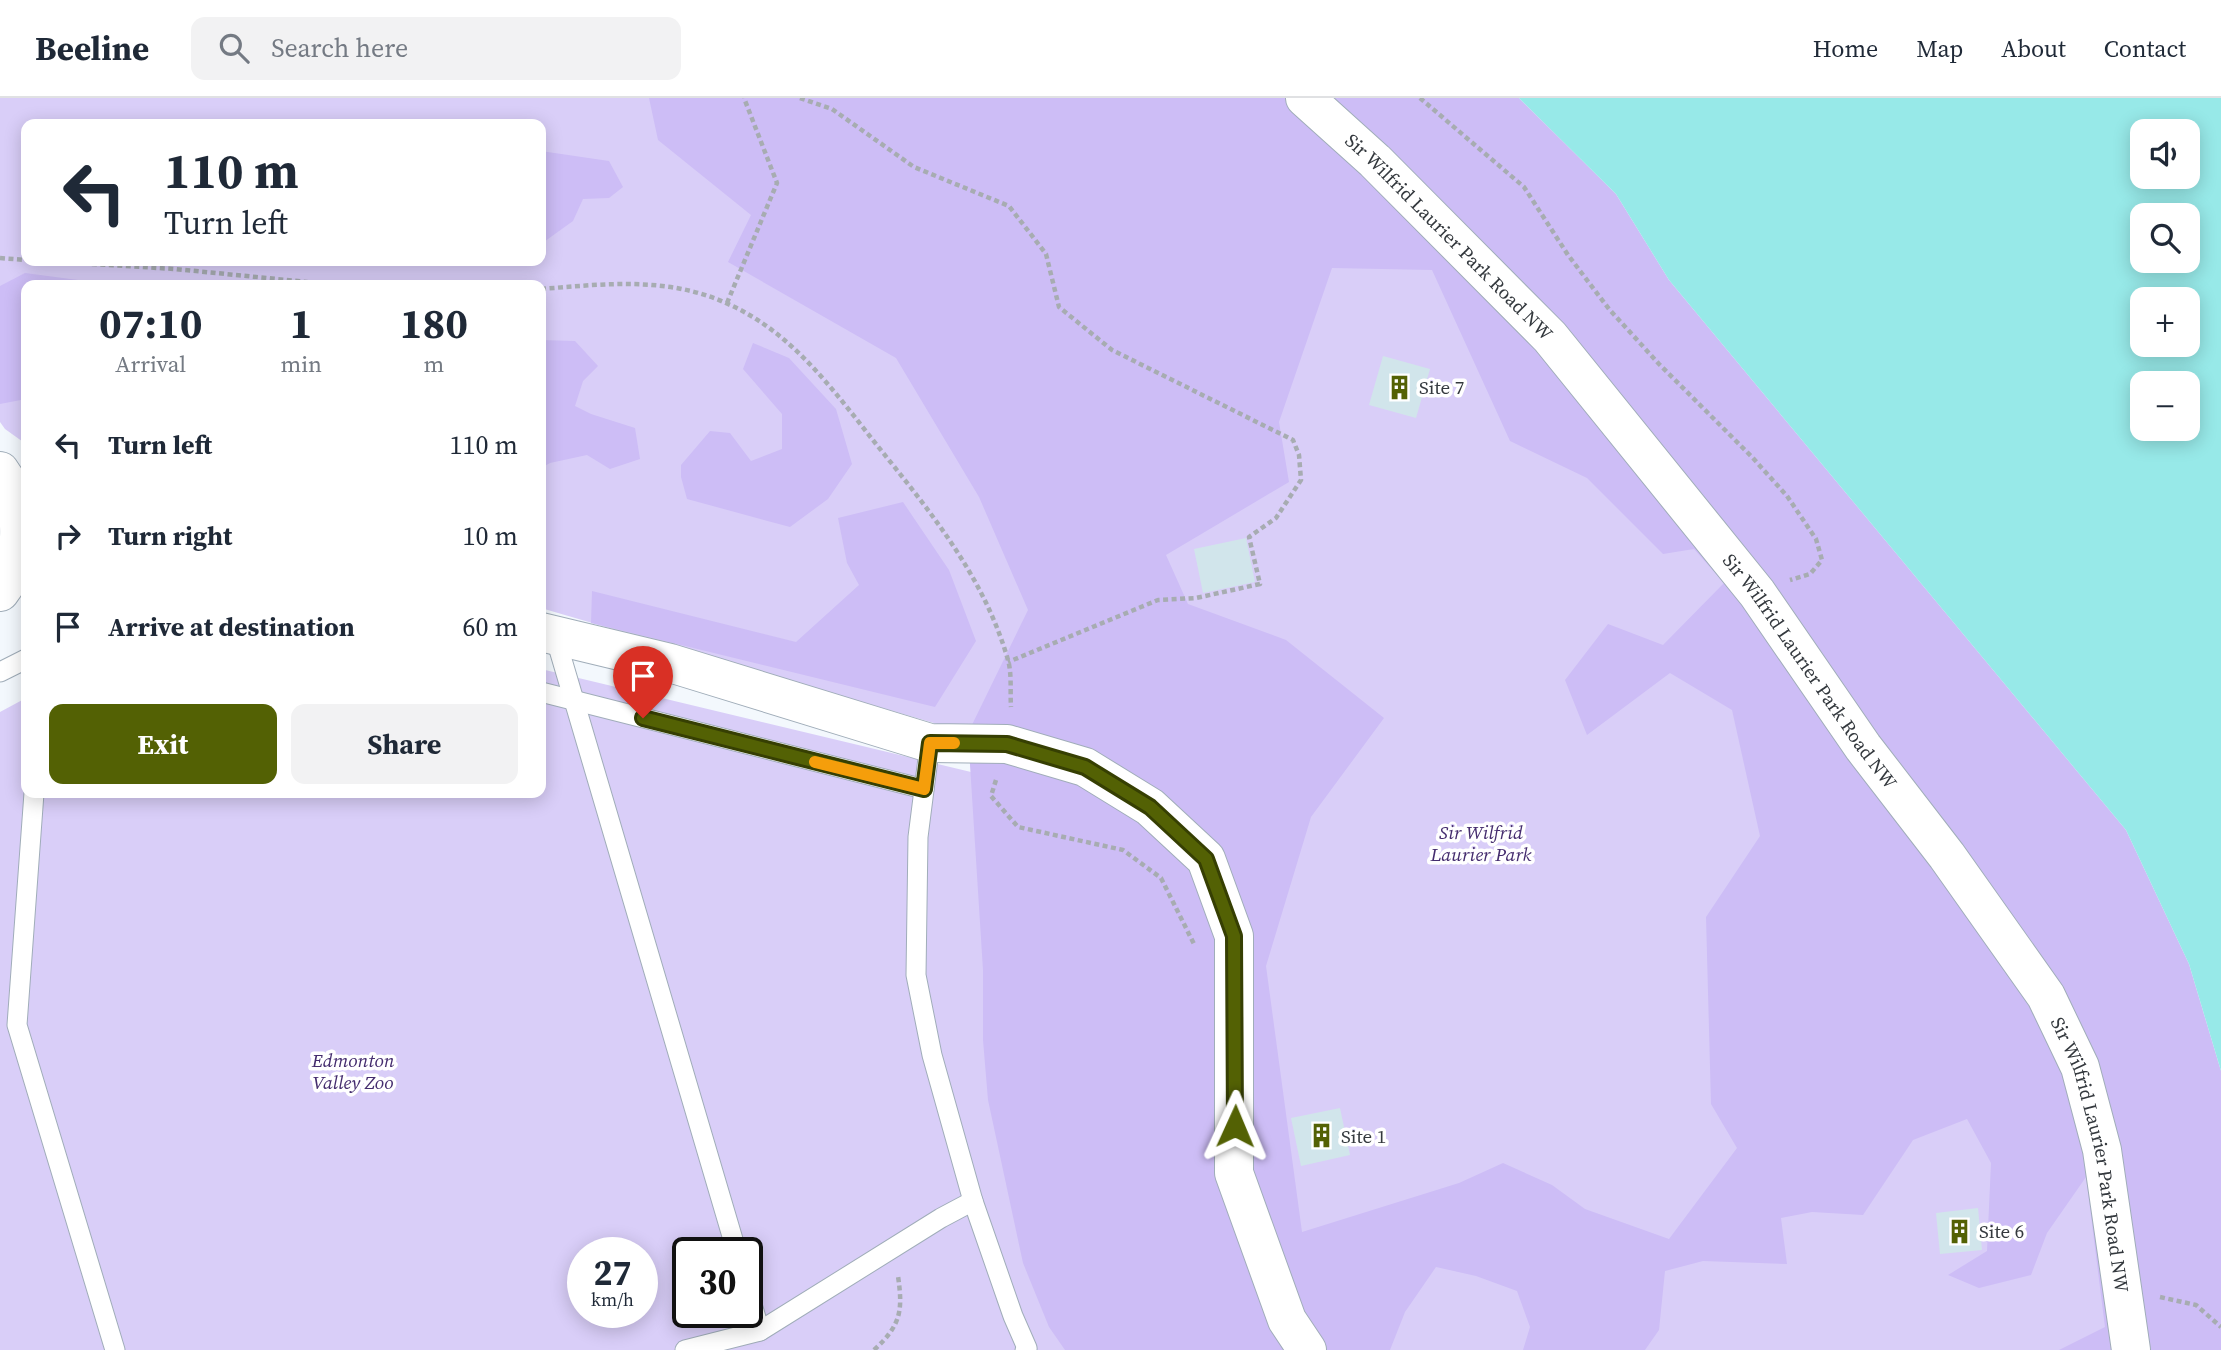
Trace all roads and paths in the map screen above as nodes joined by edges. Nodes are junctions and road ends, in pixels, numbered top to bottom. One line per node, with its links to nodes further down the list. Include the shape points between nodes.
1 (744, 98): 9 (path, via 778,183)
2 (800, 98): 14 (path, via 832,109 914,167 1009,206 1046,254 1059,307 1112,350 1293,440 1299,455 1301,480 1276,518 1249,537 1260,584 1196,598 1158,600)
3 (1305, 98): 35 (street, Sir Wilfrid Laurier Park Road NW, via 1375,161 1550,337 1757,593 1863,747 2046,996 2080,1067 2102,1150)
4 (0, 258): 5 (path)
5 (21, 260)
6 (125, 266): 7 (path)
7 (287, 280)
8 (546, 289): 9 (path, via 659,284)
9 (727, 303): 14 (path, via 760,320 816,369 938,521 972,573)
10 (11, 480): 11 (street, via 19,515)
11 (11, 584)
12 (548, 634): 17 (lane); 18 (street, via 670,663)
13 (21, 662): 15 (lane)
14 (1008, 662): 19 (path, via 1011,712)
15 (0, 672)
16 (546, 693): 17 (lane)
17 (574, 699): 20 (lane); 24 (lane)
18 (930, 743): 19 (street); 20 (lane)
19 (1007, 744): 22 (path, via 991,796 1018,827 1123,850 1161,878); 34 (street, via 1085,767 1150,807 1206,859 1234,936 1234,1173 1287,1320)
20 (924, 789): 23 (lane, via 918,837 916,975 932,1055)
21 (34, 798): 31 (lane, via 17,1025)
22 (1195, 947)
23 (973, 1201): 25 (lane); 30 (lane)
24 (732, 1237)
25 (894, 1248): 29 (lane); 33 (path, via 899,1319)
26 (2159, 1309): 27 (path, via 2157,1296 2196,1305)
27 (2221, 1327)
28 (759, 1328): 29 (lane)
29 (760, 1331): 32 (lane)
30 (1027, 1349)
31 (115, 1350)
32 (685, 1350)
33 (874, 1350)
34 (1307, 1350)
35 (2131, 1350)

